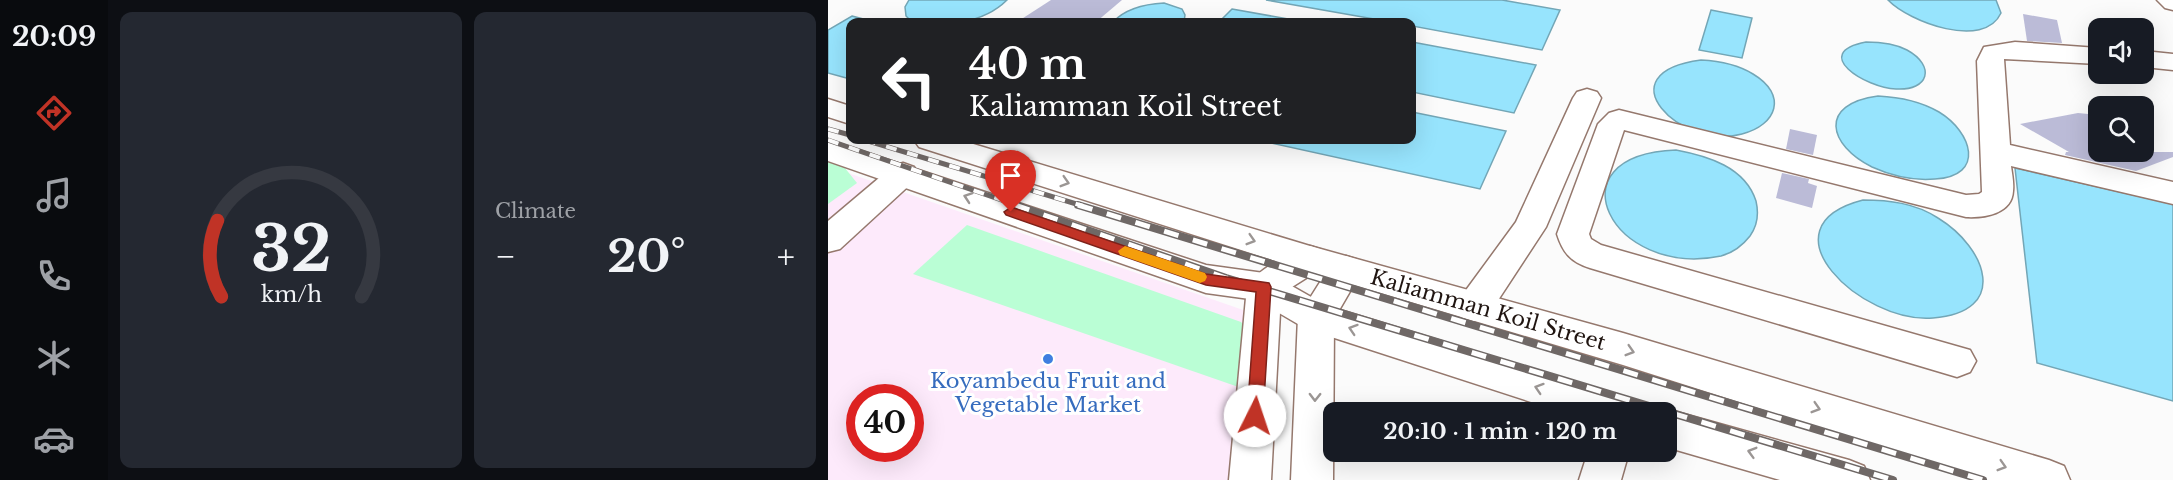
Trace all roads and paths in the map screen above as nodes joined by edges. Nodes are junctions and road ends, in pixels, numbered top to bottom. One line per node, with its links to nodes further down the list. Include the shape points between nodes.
1 (2169, 0): 2 (main road)
2 (2173, 3)
3 (2088, 55): 11 (main road, via 1993,52 1990,61)
4 (2154, 60): 5 (main road)
5 (2173, 62)
6 (1587, 98): 18 (main road, via 1530,227)
7 (828, 108): 8 (main road)
8 (846, 114)
9 (942, 144): 15 (main road, Kaliamman Koil Street, one-way to 15)
10 (828, 150): 12 (main road)
11 (1996, 152): 13 (main road); 20 (main road, via 1998,193 1994,201 1986,206 1966,206 1619,119 1612,124 1573,234 1577,246 1590,255)
12 (903, 174): 14 (main road); 17 (main road, one-way to 12, via 1206,279)
13 (2173, 193)
14 (828, 240)
15 (1310, 259): 16 (main road, Kaliamman Koil Street); 17 (main road)
16 (1346, 269): 18 (main road, Kaliamman Koil Street); 19 (main road)
17 (1264, 287): 19 (main road); 24 (main road)
18 (1474, 307): 28 (main road, Kaliamman Koil Street, one-way to 28)
19 (1316, 317): 21 (main road, one-way to 19); 25 (main road, one-way to 25)
20 (1958, 361)
21 (1584, 402)
22 (1677, 431): 27 (main road, one-way to 22)
23 (1606, 462): 26 (main road)
24 (1250, 480)
25 (1312, 480)
26 (1600, 480)
27 (1849, 480)
28 (2049, 480)

